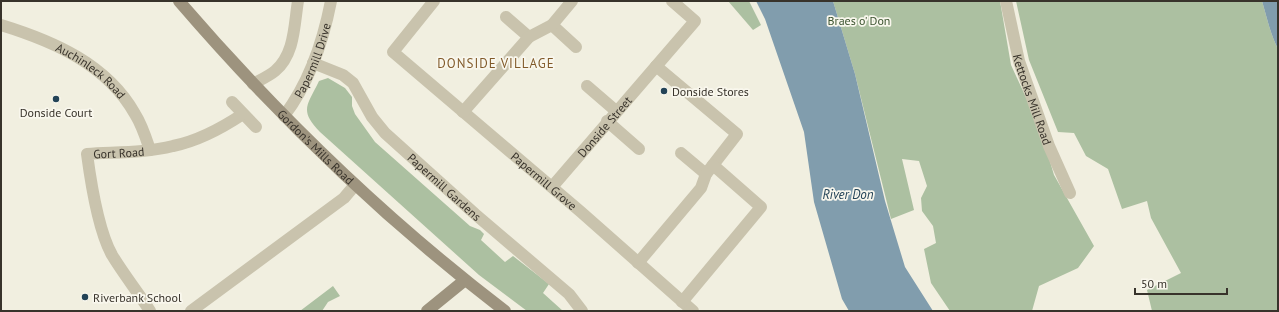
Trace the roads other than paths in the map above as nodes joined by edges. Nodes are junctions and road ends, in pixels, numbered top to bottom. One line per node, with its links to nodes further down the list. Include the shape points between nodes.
1 (179, 1): 15 (main road, Gordon's Mills Road)
2 (298, 1): 15 (street, via 290,52 274,72)
3 (331, 1): 13 (street, Papermill Drive)
4 (434, 1): 19 (street, Papermill Grove, via 393,52)
5 (572, 1): 10 (street)
6 (672, 1): 14 (street, Donside Street, via 695,21)
7 (1006, 1): 30 (street, Kettocks Mill Road, via 1018,61 1049,146)
8 (506, 17): 11 (street)
9 (1, 25): 25 (street, Auchinleck Road, via 52,43 75,55 101,74 135,113)
10 (552, 25): 11 (street); 12 (street)
11 (529, 37): 19 (street)
12 (576, 47)
13 (313, 63): 21 (street, Papermill Drive, via 301,90); 38 (street, Papermill Gardens, via 343,75 353,83 372,117 385,133 477,217 569,294)
14 (656, 66): 18 (street, Donside Street); 27 (street, via 737,134)
15 (253, 84): 21 (main road, Gordon's Mills Road)
16 (587, 86): 18 (street)
17 (232, 102): 20 (street)
18 (616, 111): 22 (street, Donside Street)
19 (463, 112): 29 (street, Papermill Grove)
20 (243, 114): 23 (street); 25 (street, Gort Road, via 222,127 187,142)
21 (284, 116): 28 (main road, Gordon's Mills Road)
22 (607, 122): 24 (street); 29 (street, Donside Street)
23 (256, 127)
24 (639, 149)
25 (150, 150): 34 (street, Gort Road, via 87,154 94,197 107,243)
26 (681, 153): 27 (street)
27 (709, 169): 31 (street, via 702,188); 33 (street, via 761,207)
28 (355, 185): 32 (main road, Gordon's Mills Road); 35 (street, via 344,198)
29 (552, 187): 31 (street, Papermill Grove)
30 (1070, 193)
31 (638, 263): 33 (street, Papermill Grove)
32 (465, 280): 36 (main road); 37 (main road, Gordon's Mills Road)
33 (682, 302): 39 (street, Papermill Grove)
34 (150, 311)
35 (191, 311)
36 (427, 311)
37 (505, 311)
38 (582, 311)
39 (693, 311)

